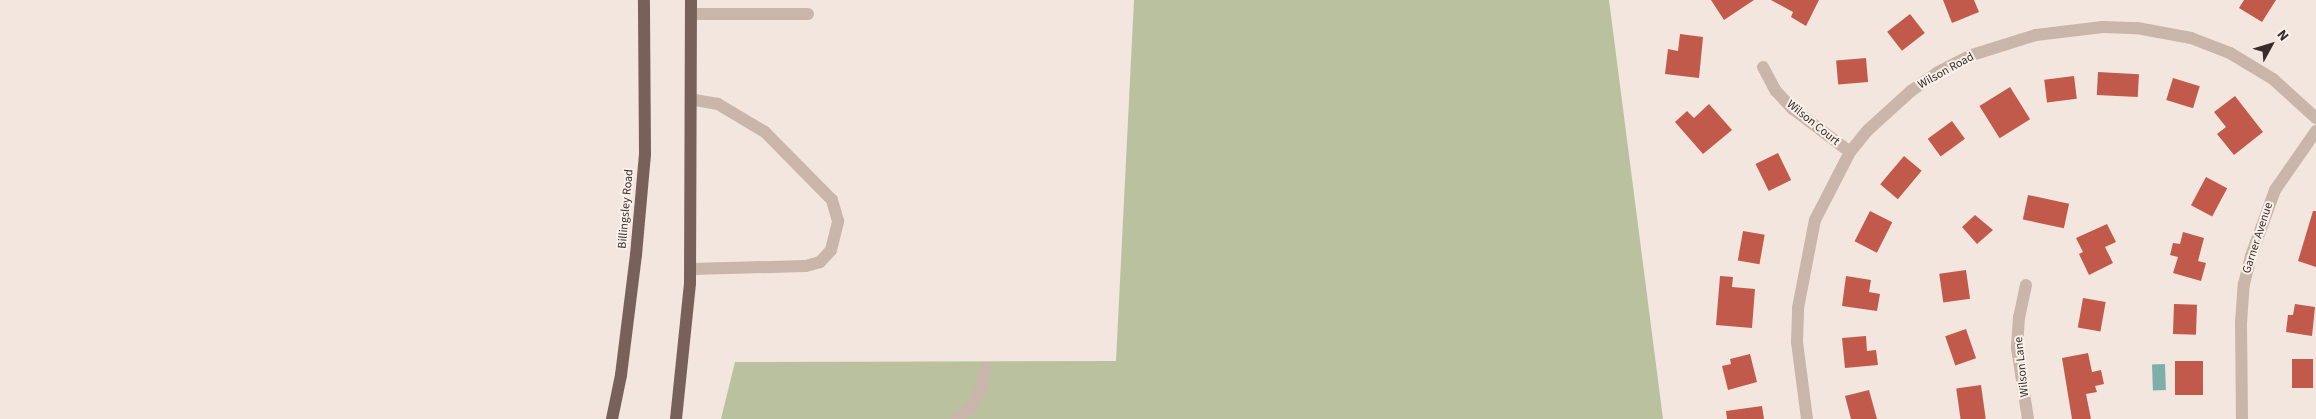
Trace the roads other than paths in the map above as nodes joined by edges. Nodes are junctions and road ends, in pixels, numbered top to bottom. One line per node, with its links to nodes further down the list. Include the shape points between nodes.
1 (644, 0): 13 (main road, Billingsley Road, via 645,154 635,265)
2 (691, 0): 3 (main road)
3 (691, 14): 4 (street); 6 (main road)
4 (808, 14)
5 (1763, 67): 9 (street, Wilson Court, via 1776,91 1793,109)
6 (691, 99): 10 (main road); 10 (street, via 718,104 765,132 832,200 838,221 831,250 820,262 806,266)
7 (2316, 118): 9 (street, Wilson Road, via 2273,79 2230,53 2163,31 2103,27 2036,35 1972,55 1911,91 1881,117)
8 (2316, 131): 18 (street, Garner Avenue, via 2275,190 2251,256 2244,284 2241,323)
9 (1850, 152): 16 (street, Wilson Road, via 1815,220 1802,281 1797,342)
10 (691, 269): 14 (main road)
11 (2026, 285): 17 (street, Wilson Lane, via 2019,316 2017,348)
12 (985, 369): 15 (street, via 980,391 971,406)
13 (612, 419)
14 (676, 419)
15 (957, 419)
16 (1807, 419)
17 (2028, 419)
18 (2242, 419)

